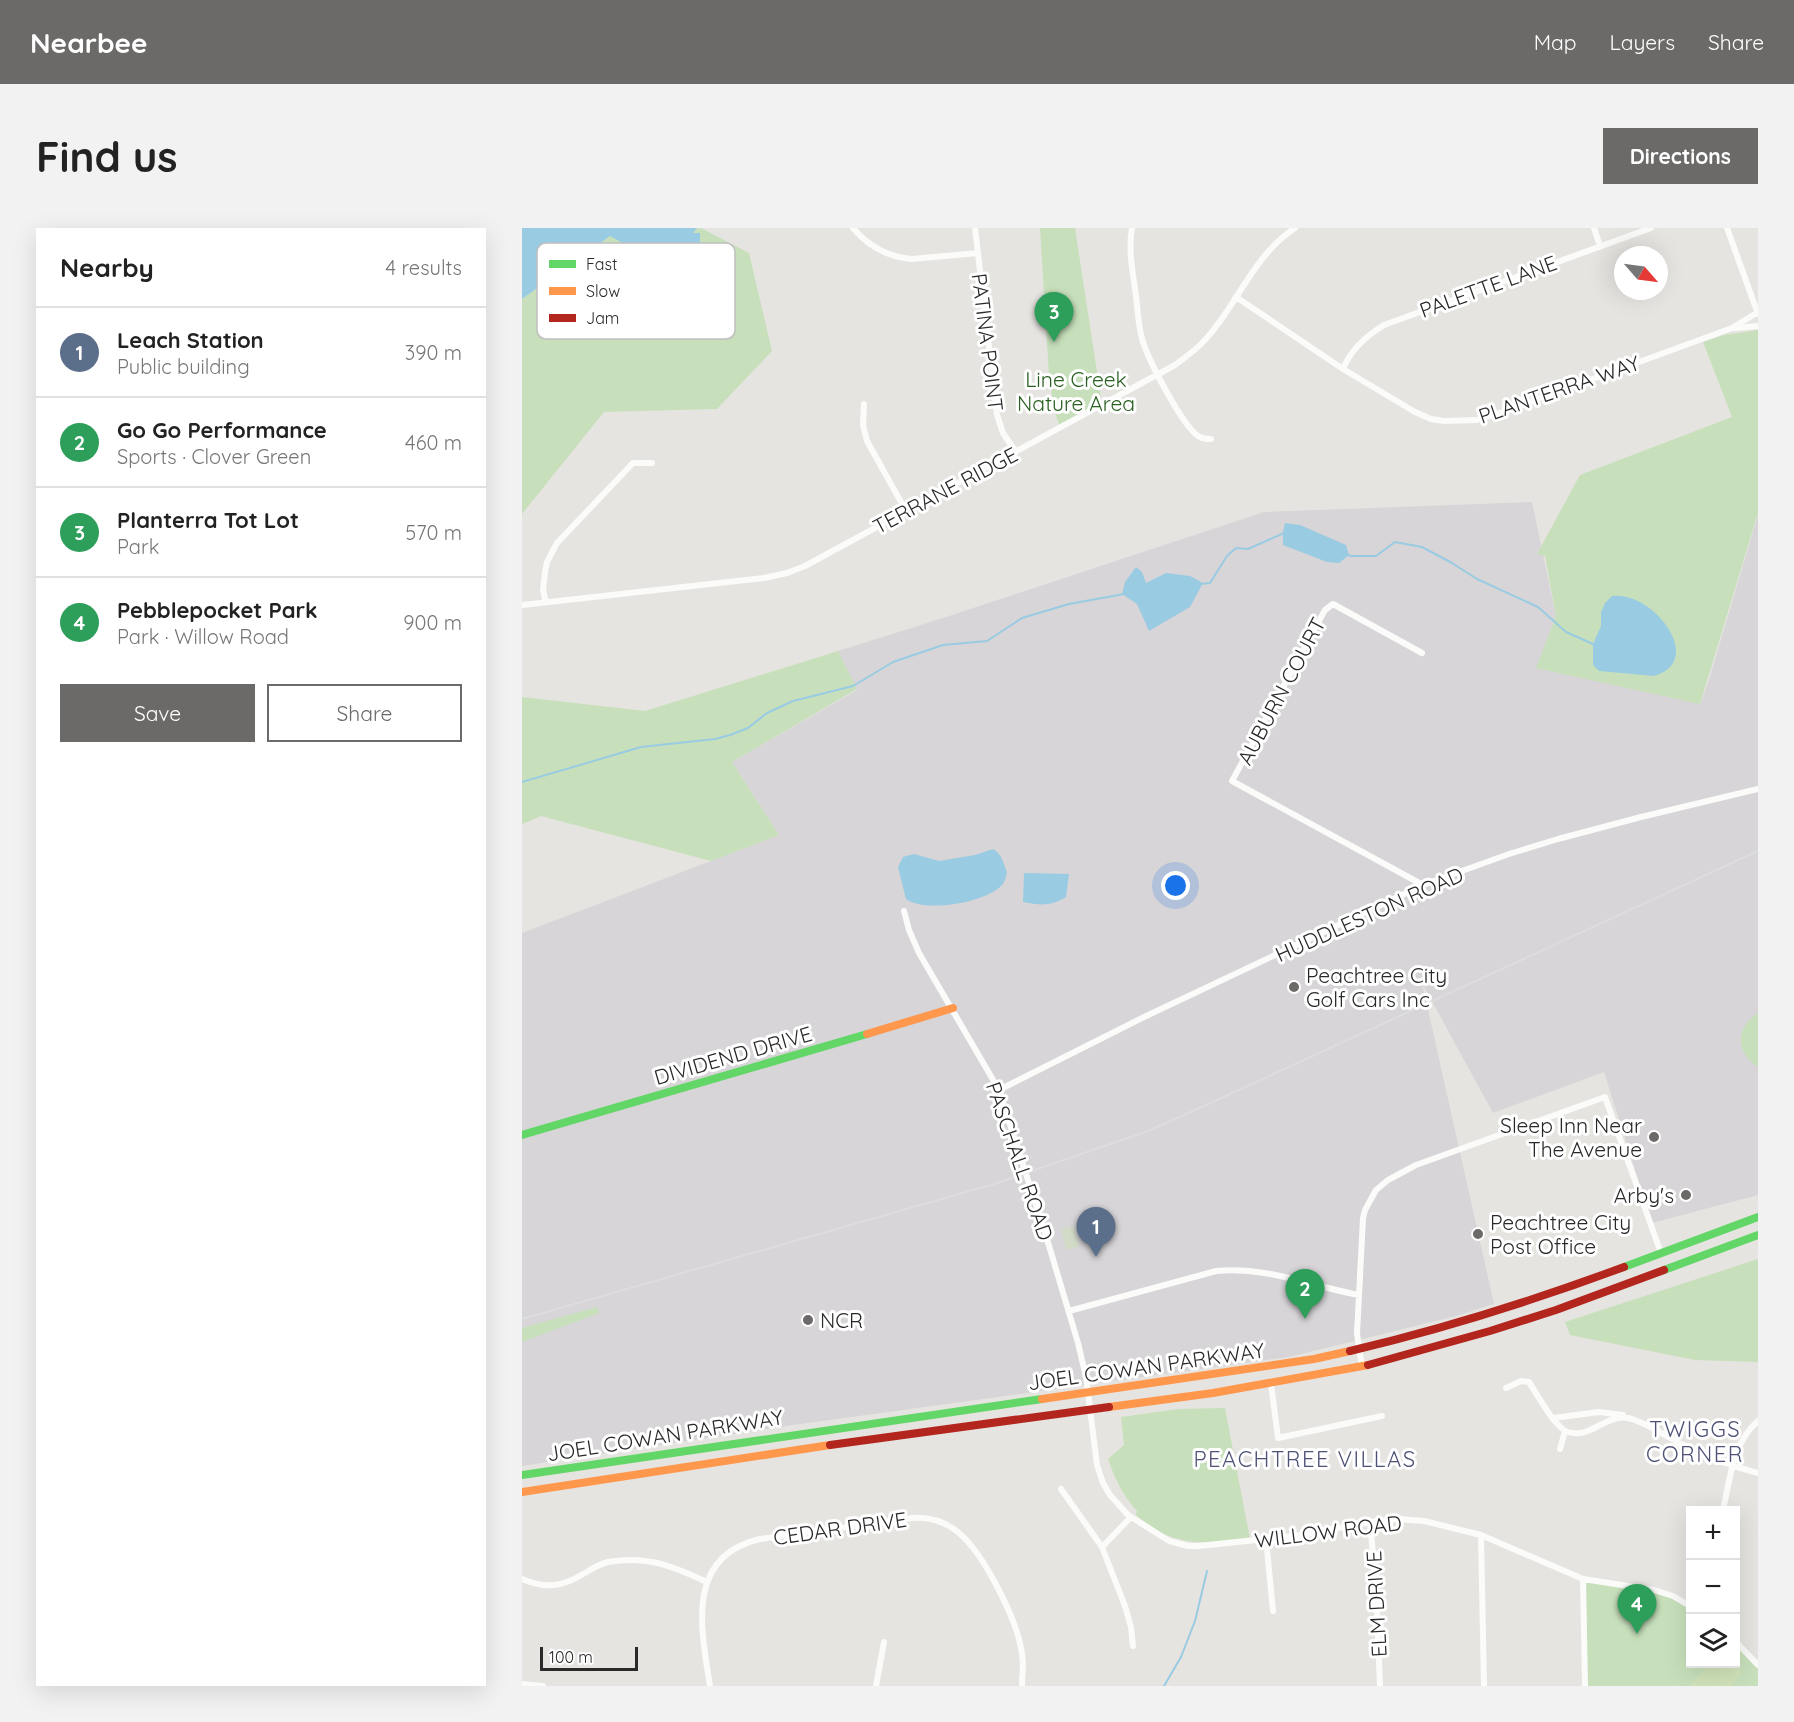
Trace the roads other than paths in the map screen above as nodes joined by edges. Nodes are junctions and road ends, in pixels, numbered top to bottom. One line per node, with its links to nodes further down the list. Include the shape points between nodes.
1 (854, 228): 9 (street, via 880,251 903,258)
2 (975, 228): 9 (street, PATINA POINT)
3 (1132, 228): 15 (street, via 1139,328)
4 (1296, 228): 10 (street, TERRANE RIDGE, via 1274,246)
5 (1594, 228): 8 (street)
6 (1651, 228): 8 (street, PALETTE LANE)
7 (1727, 228): 11 (street)
8 (1600, 246): 14 (street, PALETTE LANE, via 1384,325 1364,338)
9 (978, 253): 18 (street, PATINA POINT, via 997,415)
10 (1236, 297): 14 (street, PLANTERRA WAY); 15 (street, TERRANE RIDGE, via 1200,345)
11 (1758, 313): 13 (street, PLANTERRA WAY)
12 (1758, 326): 13 (street, PLANTERRA WAY)
13 (1732, 328): 14 (street, PLANTERRA WAY, via 1477,420 1444,421 1415,412)
14 (1343, 369)
15 (1158, 375): 17 (street, via 1187,424 1200,438); 18 (street, TERRANE RIDGE)
16 (864, 404): 20 (street, via 867,441)
17 (1211, 439)
18 (1016, 452): 20 (street, TERRANE RIDGE)
19 (652, 463): 21 (street, via 633,463 557,543 544,572)
20 (906, 511): 21 (street, TERRANE RIDGE, via 787,573)
21 (546, 602): 22 (street, TERRANE RIDGE)
22 (522, 605)
23 (1422, 653): 25 (street, AUBURN COURT, via 1333,604 1313,631 1232,781)
24 (1758, 789): 25 (street, HUDDLESTON ROAD, via 1567,837)
25 (1423, 885): 28 (street, HUDDLESTON ROAD)
26 (904, 911): 27 (street, PASCHALL ROAD, via 919,953)
27 (952, 1008): 28 (street, PASCHALL ROAD); 29 (main road, DIVIDEND DRIVE)
28 (999, 1090): 34 (street, PASCHALL ROAD)
29 (522, 1135)
30 (1758, 1217): 32 (main road, JOEL COWAN PARKWAY)
31 (1758, 1235): 36 (main road, JOEL COWAN PARKWAY, via 1556,1310)
32 (1661, 1253): 33 (street, via 1605,1097 1447,1153 1388,1180 1370,1199 1363,1218); 35 (main road, JOEL COWAN PARKWAY, via 1550,1293)
33 (1359, 1295): 34 (street, via 1259,1271 1232,1270); 35 (street)
34 (1069, 1311): 39 (street, PASCHALL ROAD)
35 (1358, 1350): 36 (street); 39 (main road, JOEL COWAN PARKWAY)
36 (1362, 1367): 37 (main road, JOEL COWAN PARKWAY)
37 (1271, 1383): 40 (main road, JOEL COWAN PARKWAY); 41 (street, via 1278,1438)
38 (1506, 1388): 42 (street, via 1528,1382)
39 (1088, 1393): 40 (street, WILLOW ROAD); 49 (main road, JOEL COWAN PARKWAY)
40 (1089, 1409): 51 (main road, JOEL COWAN PARKWAY); 53 (street, WILLOW ROAD, via 1103,1483)
41 (1382, 1416)
42 (1553, 1418): 43 (street, via 1599,1412); 45 (street)
43 (1629, 1418): 45 (street, via 1611,1419 1580,1434); 47 (street)
44 (1758, 1421): 47 (street, via 1741,1441)
45 (1565, 1431): 46 (street)
46 (1560, 1449)
47 (1733, 1467): 48 (street); 52 (street)
48 (1758, 1473)
49 (522, 1475)
50 (1061, 1489): 57 (street)
51 (522, 1492)
52 (1724, 1506)
53 (1131, 1517): 56 (street, WILLOW ROAD, via 1169,1541 1188,1546); 57 (street)
54 (1370, 1522): 55 (street, WILLOW ROAD, via 1424,1521); 56 (street, WILLOW ROAD); 72 (street, ELM DRIVE)
55 (1481, 1535): 59 (street, WILLOW ROAD); 73 (street)
56 (1266, 1539): 62 (street)
57 (1102, 1547): 64 (street, via 1125,1606)
58 (522, 1579): 60 (street, via 538,1586 562,1585 600,1564 640,1560 662,1563)
59 (1583, 1579): 61 (street, WILLOW ROAD, via 1654,1590); 74 (street)
60 (707, 1582): 69 (street, CEDAR DRIVE, via 701,1617); 71 (street, CEDAR DRIVE, via 722,1557 749,1541 912,1518 935,1520 967,1541 1006,1604 1023,1656)
61 (1686, 1604)
62 (1273, 1611)
63 (884, 1642): 70 (street)
64 (1133, 1646)
65 (1740, 1646): 66 (street)
66 (1758, 1665)
67 (522, 1684): 68 (street)
68 (543, 1686)
69 (710, 1686)
70 (876, 1686)
71 (1022, 1686)
72 (1380, 1686)
73 (1484, 1686)
74 (1585, 1686)

